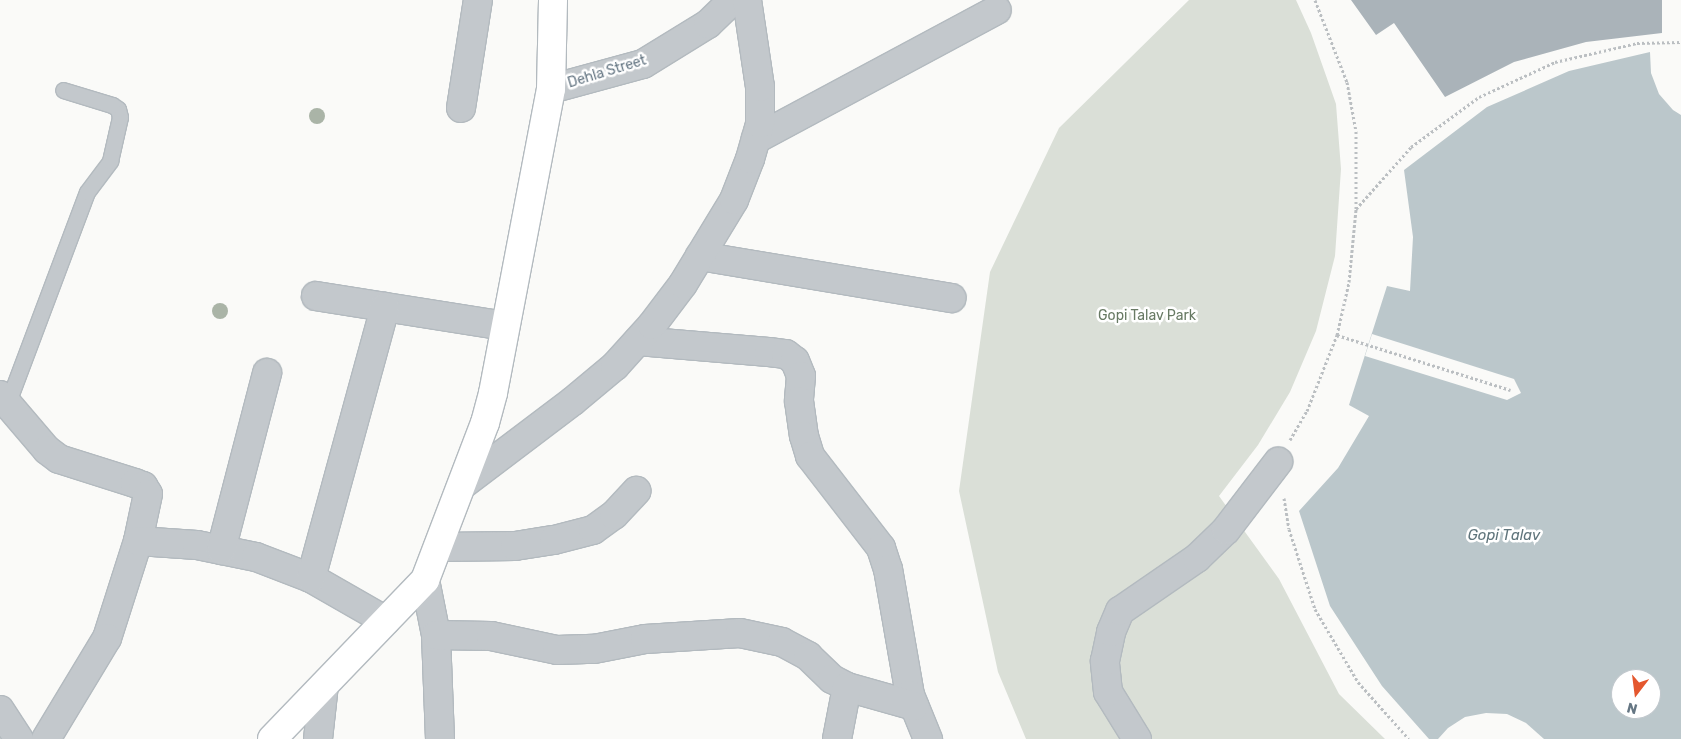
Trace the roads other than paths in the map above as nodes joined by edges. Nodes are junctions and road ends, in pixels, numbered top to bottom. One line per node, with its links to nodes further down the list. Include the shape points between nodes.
1 (478, 0): 9 (street)
2 (553, 0): 7 (street)
3 (733, 0): 6 (street, Dehla Street)
4 (746, 0): 10 (street, via 760,87 760,122)
5 (997, 10): 10 (street)
6 (708, 12): 7 (street, Dehla Street, via 643,64)
7 (551, 89): 15 (street)
8 (63, 90): 18 (lane, via 112,105 118,108 120,117 110,161 87,192)
9 (461, 108)
10 (756, 139): 11 (street, via 734,200)
11 (700, 256): 13 (street); 16 (street, via 684,284)
12 (316, 296): 14 (street)
13 (952, 298)
14 (385, 307): 15 (street); 25 (street)
15 (505, 326): 20 (street, via 485,423)
16 (638, 341): 20 (street, via 615,366 573,401); 31 (street, via 786,354 795,361 800,376 799,401 804,436 810,456 881,548 888,569)
17 (267, 374): 24 (street)
18 (4, 399): 22 (street, via 59,460 143,486 148,494)
19 (1278, 462): 40 (street, via 1226,530 1202,552 1120,611 1111,632 1105,661 1108,692)
20 (462, 485): 23 (street)
21 (636, 491): 23 (street, via 593,530 515,546)
22 (138, 541): 24 (street); 34 (street, via 107,638)
23 (438, 547): 26 (street)
24 (221, 550): 25 (street, via 256,557)
25 (311, 578): 27 (street)
26 (425, 580): 27 (street); 28 (street)
27 (386, 621): 29 (street)
28 (436, 635): 30 (street, via 491,636 557,650 740,634 782,642 808,656 832,680); 37 (street)
29 (324, 685): 35 (street); 36 (street)
30 (847, 687): 31 (street); 38 (street)
31 (914, 706): 39 (street)
32 (0, 710): 33 (street)
33 (19, 739)
34 (46, 739)
35 (272, 739)
36 (318, 739)
37 (440, 739)
38 (838, 739)
39 (928, 739)
40 (1137, 739)

